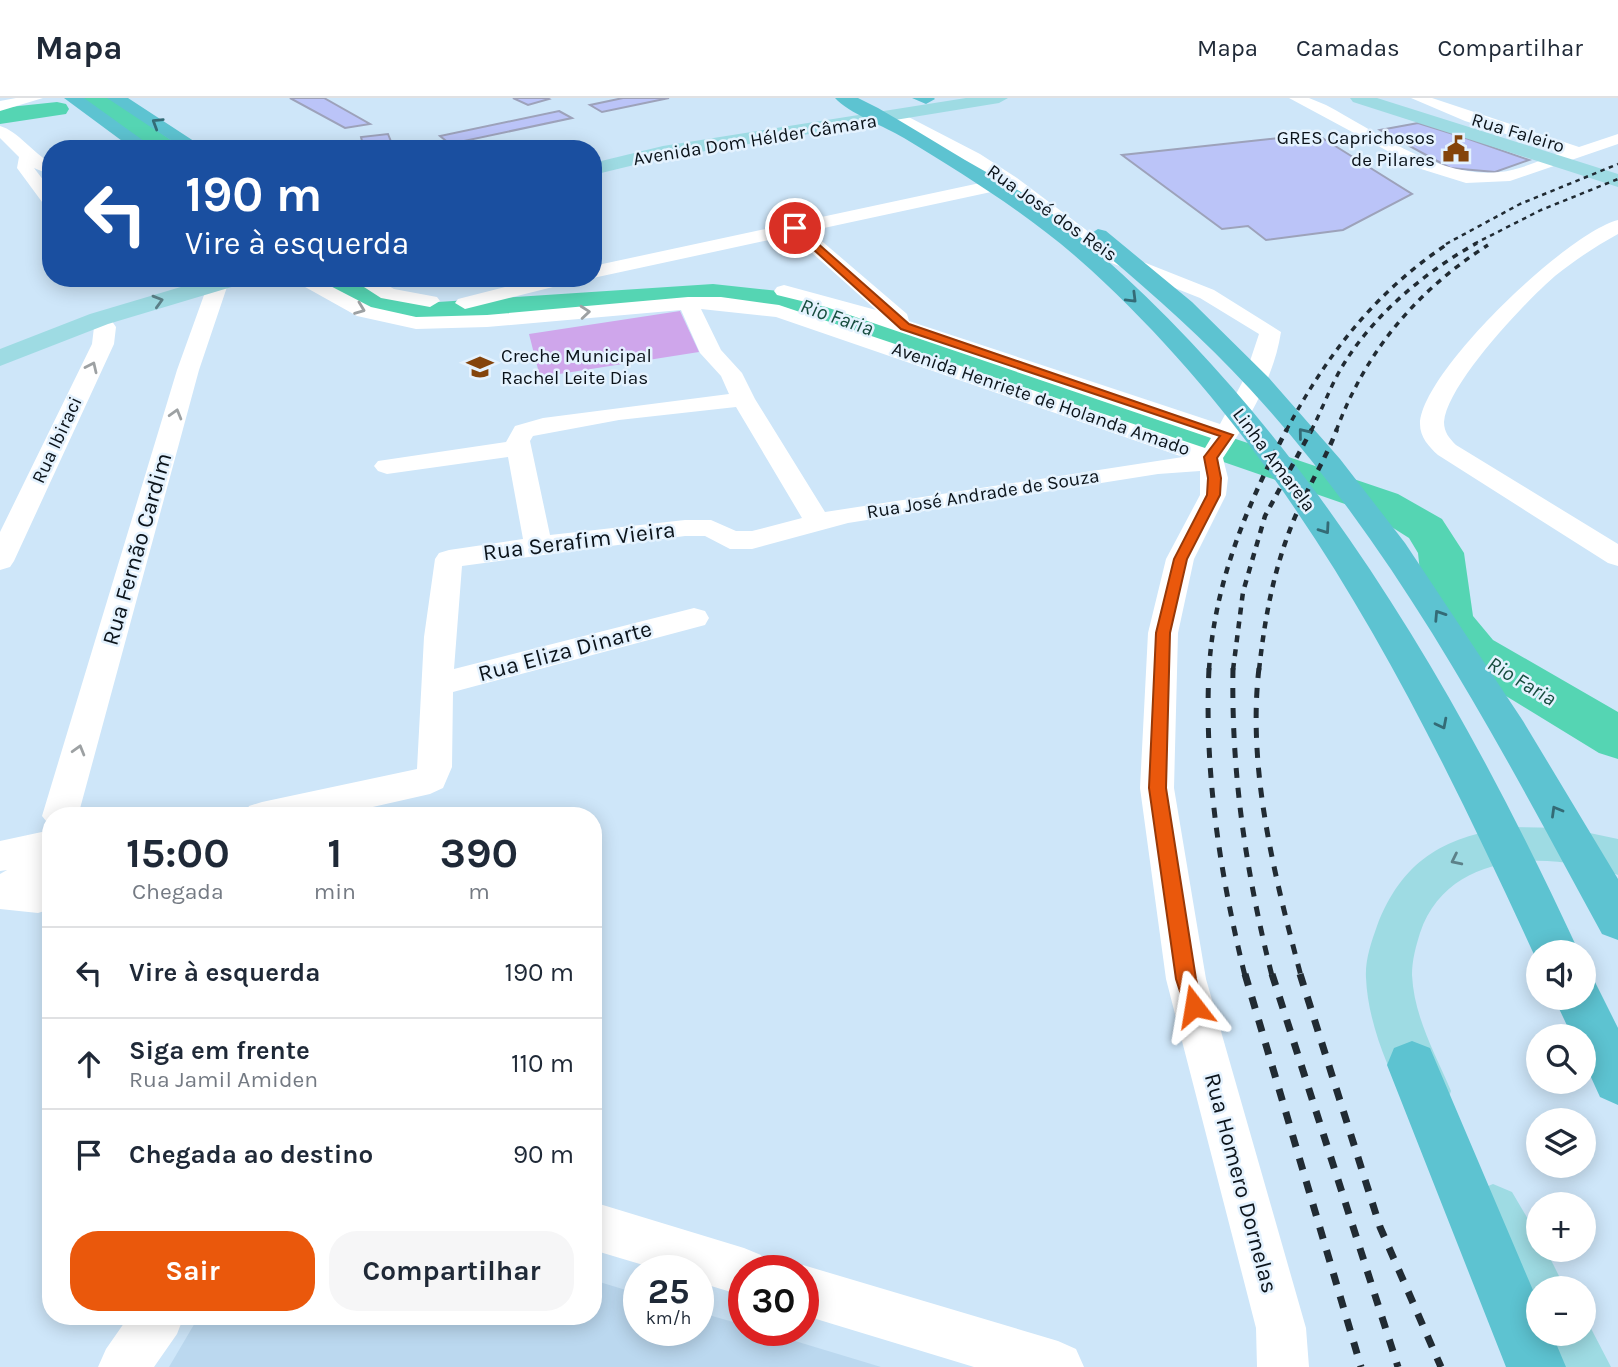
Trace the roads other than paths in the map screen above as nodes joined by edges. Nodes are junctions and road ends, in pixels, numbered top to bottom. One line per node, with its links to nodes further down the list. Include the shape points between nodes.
1 (36, 98): 12 (street)
2 (73, 98): 18 (highway)
3 (116, 98): 19 (highway, one-way to 3)
4 (844, 98): 61 (highway, Linha Amarela, one-way to 61, via 901,128 1042,217 1109,275 1202,368 1327,531 1415,671)
5 (860, 98): 10 (main road)
6 (999, 98): 11 (main road, Avenida Dom Hélder Câmara)
7 (1296, 98): 20 (street, via 1433,168 1472,179 1504,177)
8 (1359, 98): 13 (main road)
9 (1382, 98): 13 (main road)
10 (878, 102): 11 (main road); 21 (main road, Avenida Dom Hélder Câmara); 58 (highway, Linha Amarela, one-way to 10, via 1426,595 1371,518 1259,379 1143,270 1054,202 960,141)
11 (926, 103): 14 (main road, Avenida Dom Hélder Câmara); 16 (street)
12 (0, 106)
13 (1422, 110): 20 (street, Rua Faleiro, via 1471,118); 25 (main road)
14 (897, 117): 16 (street, Rua José dos Reis); 24 (main road, Avenida Dom Hélder Câmara, via 663,152)
15 (0, 131): 22 (street)
16 (929, 131): 26 (street, Rua José dos Reis)
17 (1618, 139): 20 (street)
18 (133, 140)
19 (183, 140)
20 (1579, 152)
21 (602, 154)
22 (27, 156): 23 (street); 27 (street, via 25,168)
23 (42, 165)
24 (602, 167)
25 (1618, 181)
26 (1011, 183): 29 (street); 46 (street, Rua José dos Reis, via 1106,254 1207,294 1269,331 1266,352)
27 (42, 190)
28 (1618, 226): 51 (street, via 1552,267 1504,314 1477,346 1433,415 1434,438 1465,463)
29 (795, 228): 30 (street); 41 (street)
30 (602, 270)
31 (133, 287): 39 (main road)
32 (207, 287): 40 (main road, one-way to 32)
33 (224, 287): 55 (street, Rua Fernão Cardim, one-way to 33, via 192,357)
34 (329, 287): 38 (street, Avenida Henriete de Holanda Amado, one-way to 38, via 364,312 416,323)
35 (376, 287): 37 (street, Avenida Henriete de Holanda Amado, via 406,299)
36 (530, 287): 37 (street)
37 (465, 303): 41 (street, Avenida Henriete de Holanda Amado, via 709,284 802,294)
38 (688, 303): 44 (street, via 711,353 731,373); 46 (street, Avenida Henriete de Holanda Amado, via 749,306 807,318)
39 (38, 318)
40 (99, 319): 42 (main road); 43 (main road); 52 (street, Rua Ibiraci, one-way to 40, via 103,344 105,327)
41 (905, 327): 46 (street, Avenida Henriete de Holanda Amado)
42 (1, 332)
43 (0, 358)
44 (743, 399): 45 (street, via 529,428 519,436); 48 (street)
45 (520, 448): 47 (street); 50 (street)
46 (1217, 449): 48 (street, Rua José Andrade de Souza, via 1157,466); 75 (street, Rua Homero Dornelas, via 1213,495 1181,559 1163,633 1157,788 1186,979 1281,1328)
47 (387, 466)
48 (817, 521): 49 (street, Rua José Andrade de Souza, via 760,538 730,540)
49 (711, 528): 50 (street, Rua Serafim Vieira)
50 (538, 545): 54 (street, Rua Serafim Vieira, via 449,559)
51 (1618, 557)
52 (0, 561)
53 (694, 618): 54 (street, Rua Eliza Dinarte)
54 (436, 685): 56 (street, via 435,767 430,778)
55 (63, 807)
56 (306, 807)
57 (42, 856): 59 (street, via 24,879)
58 (1604, 863): 60 (highway, Linha Amarela); 63 (main road, one-way to 63, via 1602,851 1503,843 1455,858 1426,880 1404,912 1389,964 1395,1011)
59 (24, 890)
60 (1618, 920)
61 (1550, 940)
62 (1584, 1010): 64 (highway)
63 (1412, 1065): 67 (main road); 76 (highway)
64 (1618, 1080)
65 (602, 1229): 66 (street)
66 (728, 1267)
67 (1530, 1276)
68 (819, 1295): 74 (street)
69 (134, 1325): 72 (street)
70 (153, 1325): 73 (street)
71 (1569, 1346): 77 (main road)
72 (118, 1367)
73 (124, 1367)
74 (1058, 1367)
75 (1283, 1367)
76 (1536, 1367)
77 (1581, 1367)

